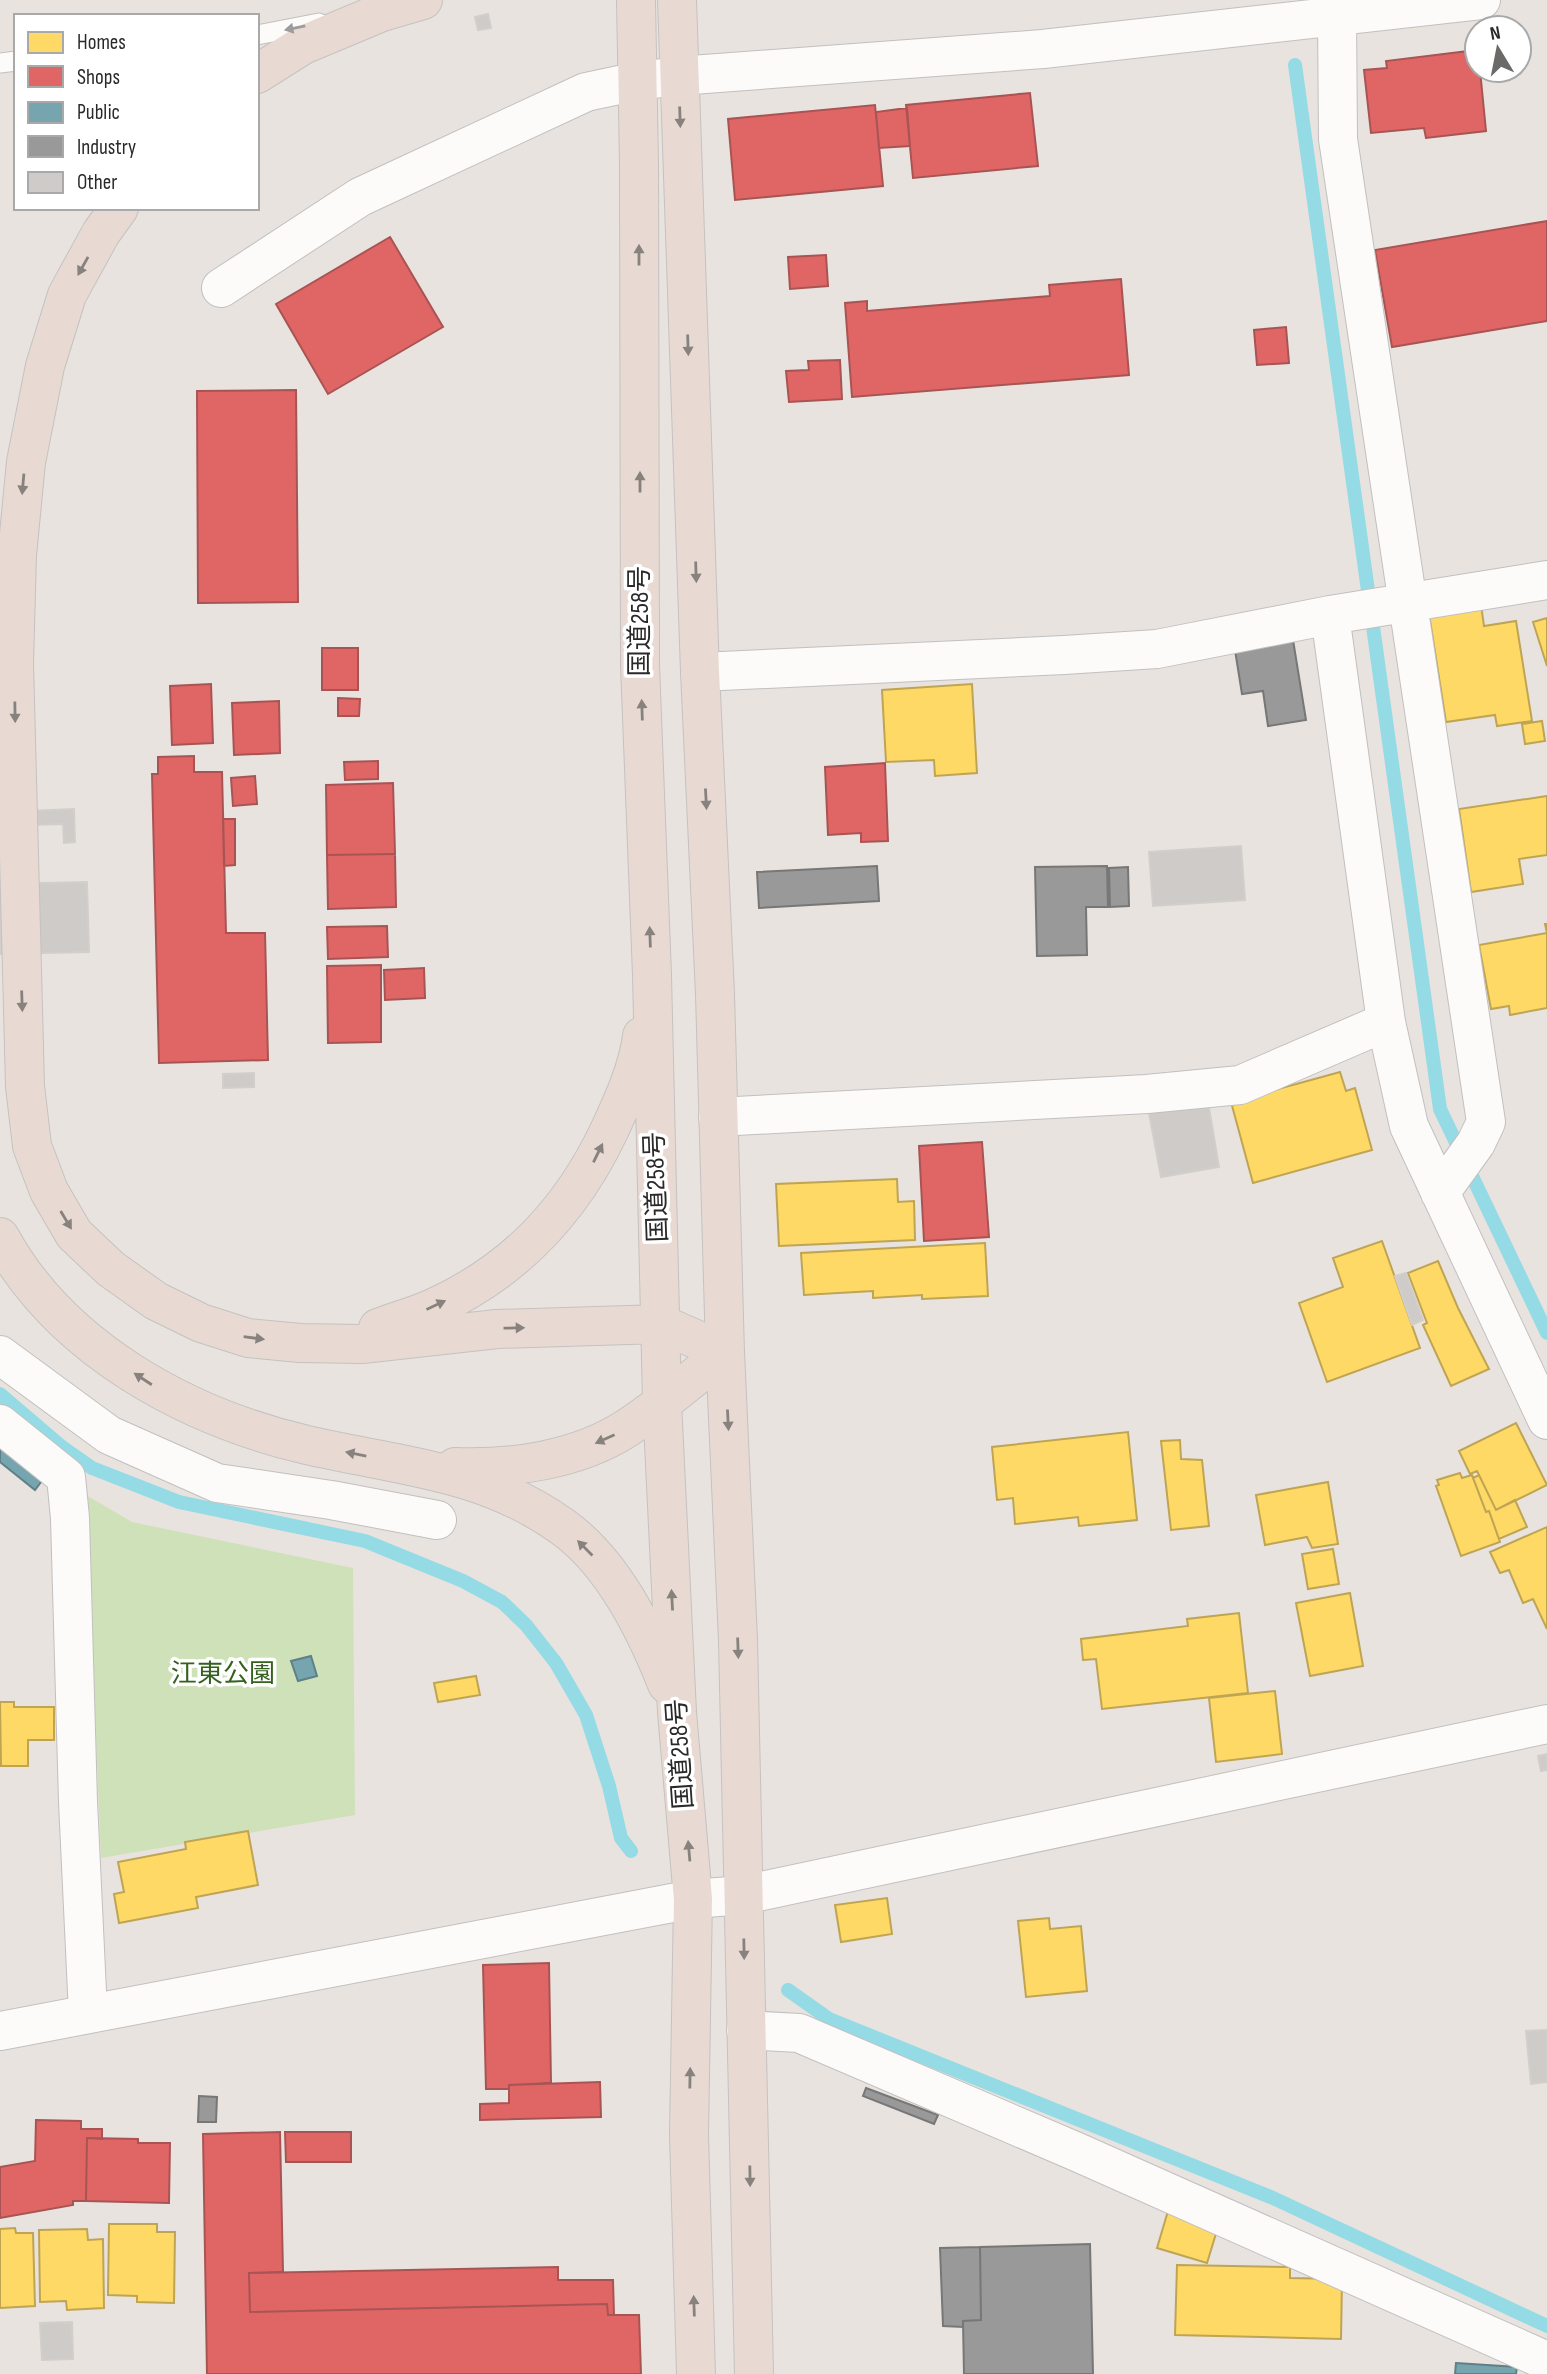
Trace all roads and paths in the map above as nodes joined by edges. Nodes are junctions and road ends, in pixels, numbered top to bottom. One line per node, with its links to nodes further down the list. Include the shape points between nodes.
1 (423, 0): 5 (highway)
2 (636, 0): 10 (highway, 国道258号)
3 (677, 0): 9 (highway)
4 (1481, 0): 6 (street)
5 (382, 12): 7 (lane, one-way to 7); 8 (highway, via 303,45)
6 (1337, 16): 9 (street, via 1043,49); 14 (street, via 1338,138)
7 (259, 35)
8 (259, 73)
9 (678, 76): 10 (street); 15 (highway, one-way to 15)
10 (638, 81): 12 (street, via 586,92 360,197); 16 (highway, 国道258号, one-way to 10, via 640,665)
11 (117, 210): 22 (highway, one-way to 22, via 67,295 45,366 26,462 19,528 14,663 25,1073 32,1146 49,1192 74,1234 111,1269 156,1301 201,1323 248,1338)
12 (221, 288)
13 (1547, 580): 14 (street)
14 (1369, 608): 15 (street, via 1157,649); 17 (street); 19 (street, via 1486,1122)
15 (700, 672): 18 (highway, one-way to 18)
16 (652, 975): 21 (highway, 国道258号); 22 (highway, one-way to 16, via 376,1328 432,1308 479,1283 522,1251 562,1210 594,1163 620,1107 640,1048)
17 (1386, 1022): 18 (street, via 1240,1085); 19 (street, via 1409,1126)
18 (718, 1117): 23 (highway)
19 (1446, 1185): 26 (street)
20 (0, 1237): 28 (highway, one-way to 20, via 248,1429 169,1396 111,1359 59,1315 15,1264)
21 (661, 1324): 22 (highway, one-way to 21, via 362,1344 497,1329); 23 (highway); 25 (highway, 国道258号)
22 (300, 1343)
23 (725, 1352): 25 (highway); 32 (highway, one-way to 32)
24 (0, 1355): 29 (street, via 109,1435 217,1483)
25 (662, 1402): 28 (highway, one-way to 28, via 625,1430 580,1450 534,1462 478,1468); 30 (highway, 国道258号, one-way to 25)
26 (1547, 1420)
27 (0, 1424): 34 (street, via 66,1477)
28 (413, 1465): 30 (highway, one-way to 28, via 635,1612 602,1565 565,1529 525,1502 474,1481)
29 (437, 1520)
30 (677, 1712): 33 (highway, 国道258号, one-way to 30)
31 (1547, 1724): 32 (street)
32 (743, 1895): 33 (street); 35 (highway, one-way to 35)
33 (693, 1899): 34 (street); 38 (highway, 国道258号, one-way to 33, via 689,2135)
34 (88, 2013): 36 (street)
35 (746, 2030): 37 (street, via 799,2033 1077,2151); 39 (highway, one-way to 39)
36 (0, 2031)
37 (1547, 2361)
38 (696, 2374)
39 (754, 2374)

